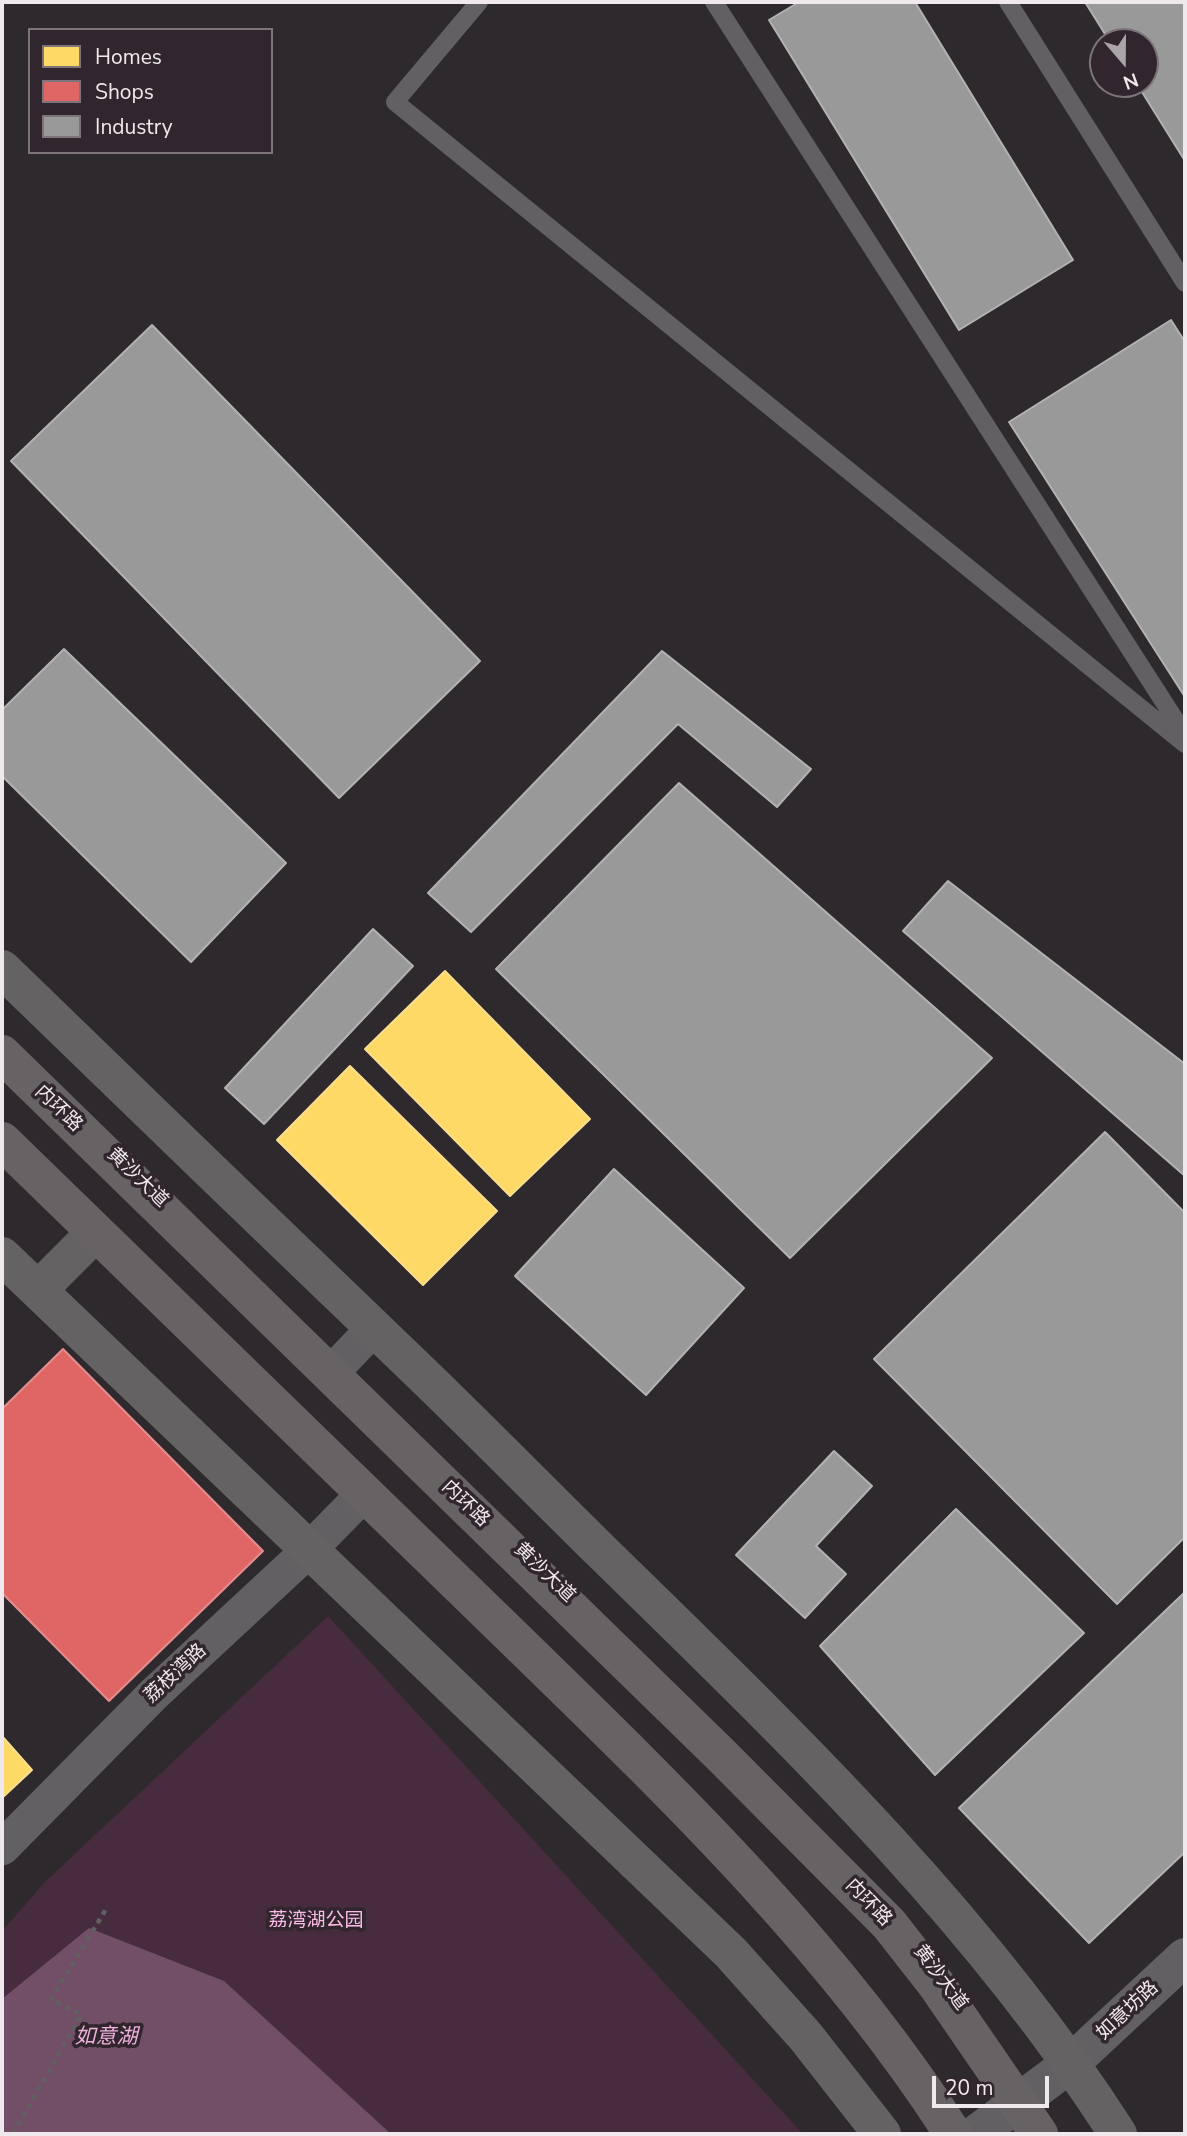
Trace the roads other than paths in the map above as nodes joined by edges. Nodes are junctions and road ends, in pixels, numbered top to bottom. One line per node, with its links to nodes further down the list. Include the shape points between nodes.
1 (478, 2): 6 (lane, via 395,102)
2 (1008, 2): 4 (lane)
3 (721, 4): 5 (lane)
4 (1185, 283)
5 (1185, 734)
6 (1185, 744)
7 (2, 969): 15 (main road)
8 (2, 1047): 16 (highway, 黄沙大道)
9 (2, 1054): 27 (highway, 内环路, bridge, via 889,1924)
10 (2, 1141): 25 (highway, via 679,1803 848,1991 911,2070)
11 (2, 1156): 12 (highway)
12 (86, 1242): 14 (main road); 17 (highway)
13 (3, 1258): 14 (main road)
14 (38, 1290): 18 (main road)
15 (373, 1329): 16 (street); 21 (main road, via 813,1761 946,1906)
16 (334, 1370): 22 (highway, 黄沙大道, via 818,1841 907,1936)
17 (354, 1504): 18 (street, 荔枝湾路); 24 (highway, via 689,1826 774,1914 834,1979 901,2065)
18 (309, 1550): 19 (street, 荔枝湾路, via 154,1694); 23 (main road, via 731,1953)
19 (2, 1848)
20 (1185, 1957): 21 (street, 如意坊路)
21 (1071, 2063): 22 (street, 如意坊路); 29 (main road)
22 (1024, 2098): 26 (street, 如意坊路); 28 (highway, 黄沙大道)
23 (882, 2134)
24 (946, 2134)
25 (953, 2134)
26 (976, 2134)
27 (1039, 2134)
28 (1046, 2134)
29 (1118, 2134)

